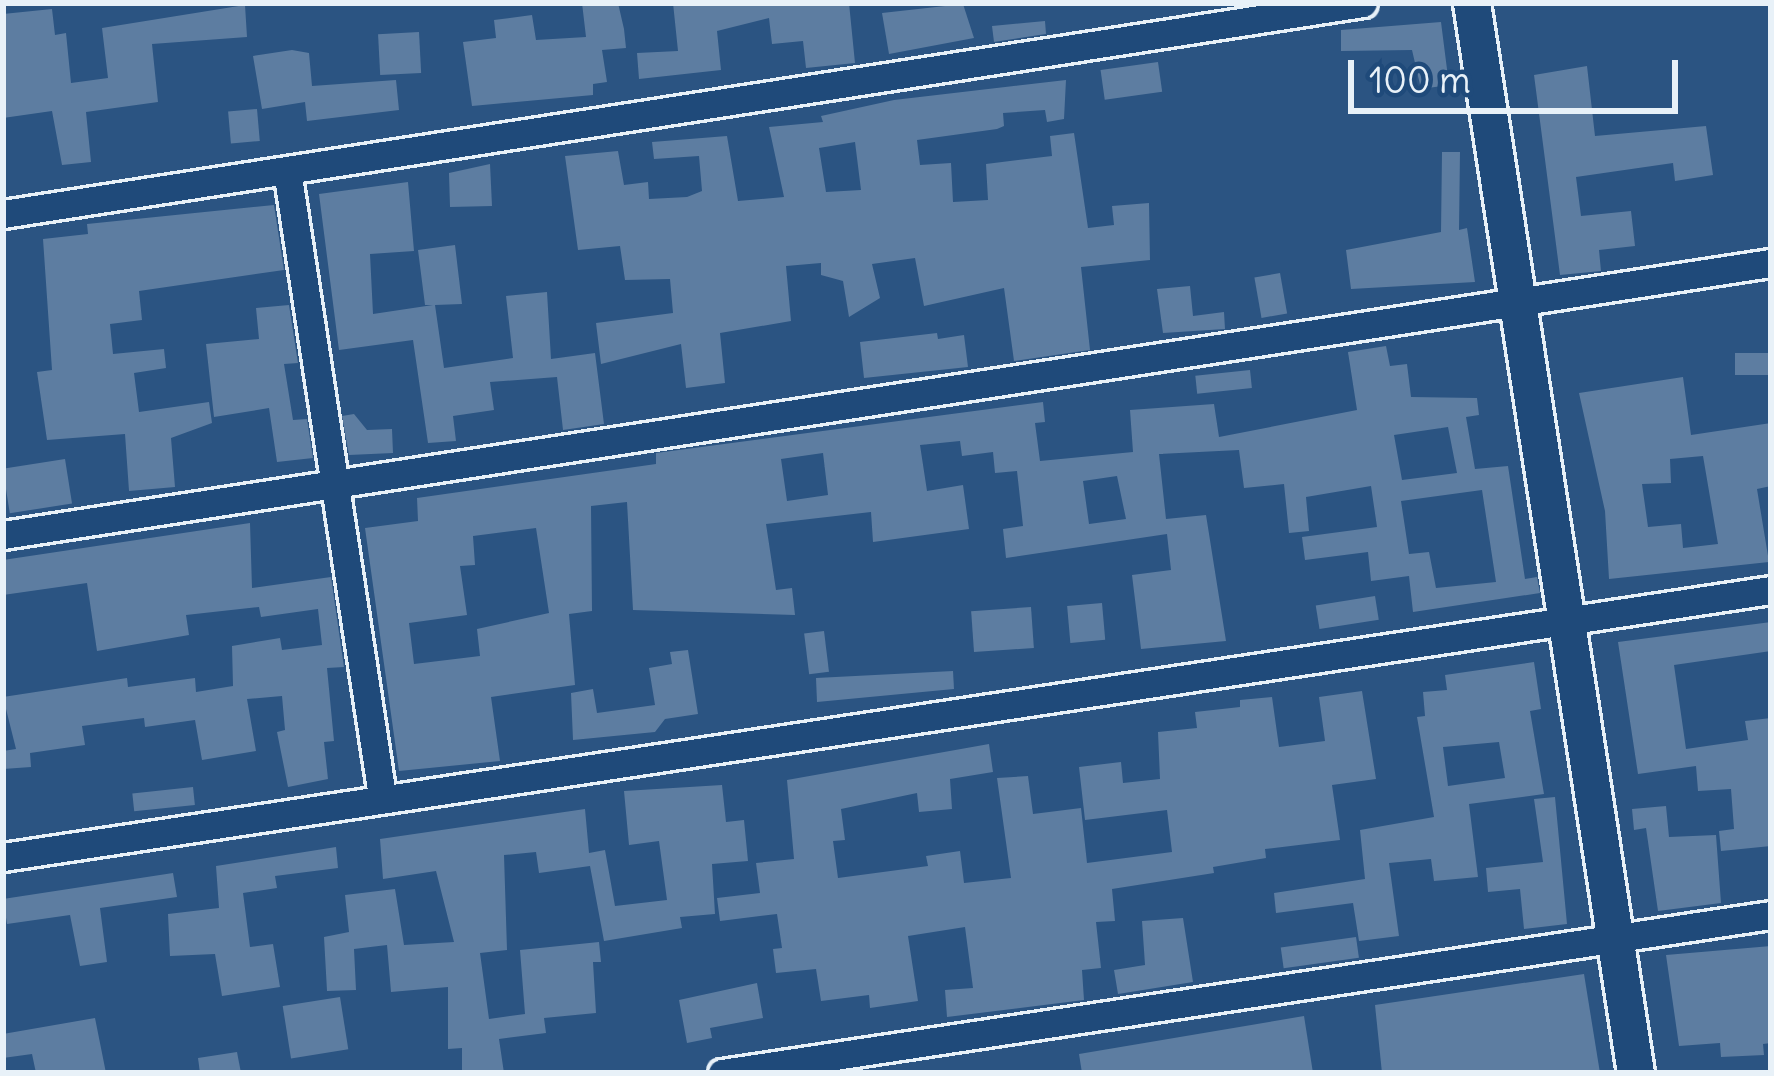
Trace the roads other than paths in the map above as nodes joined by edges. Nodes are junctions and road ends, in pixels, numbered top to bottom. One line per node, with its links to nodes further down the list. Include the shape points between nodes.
1 (1363, 3): 3 (street)
2 (1472, 3): 6 (main road)
3 (286, 170): 4 (street); 7 (street)
4 (3, 214)
5 (1771, 263): 6 (street)
6 (1520, 305): 7 (street); 10 (main road)
7 (334, 484): 8 (street); 11 (street)
8 (3, 535)
9 (1771, 590): 10 (street)
10 (1566, 621): 11 (street); 14 (main road)
11 (382, 796): 12 (street)
12 (3, 857)
13 (1771, 915): 14 (street)
14 (1614, 939): 15 (street); 16 (main road)
15 (722, 1073)
16 (1636, 1073)

